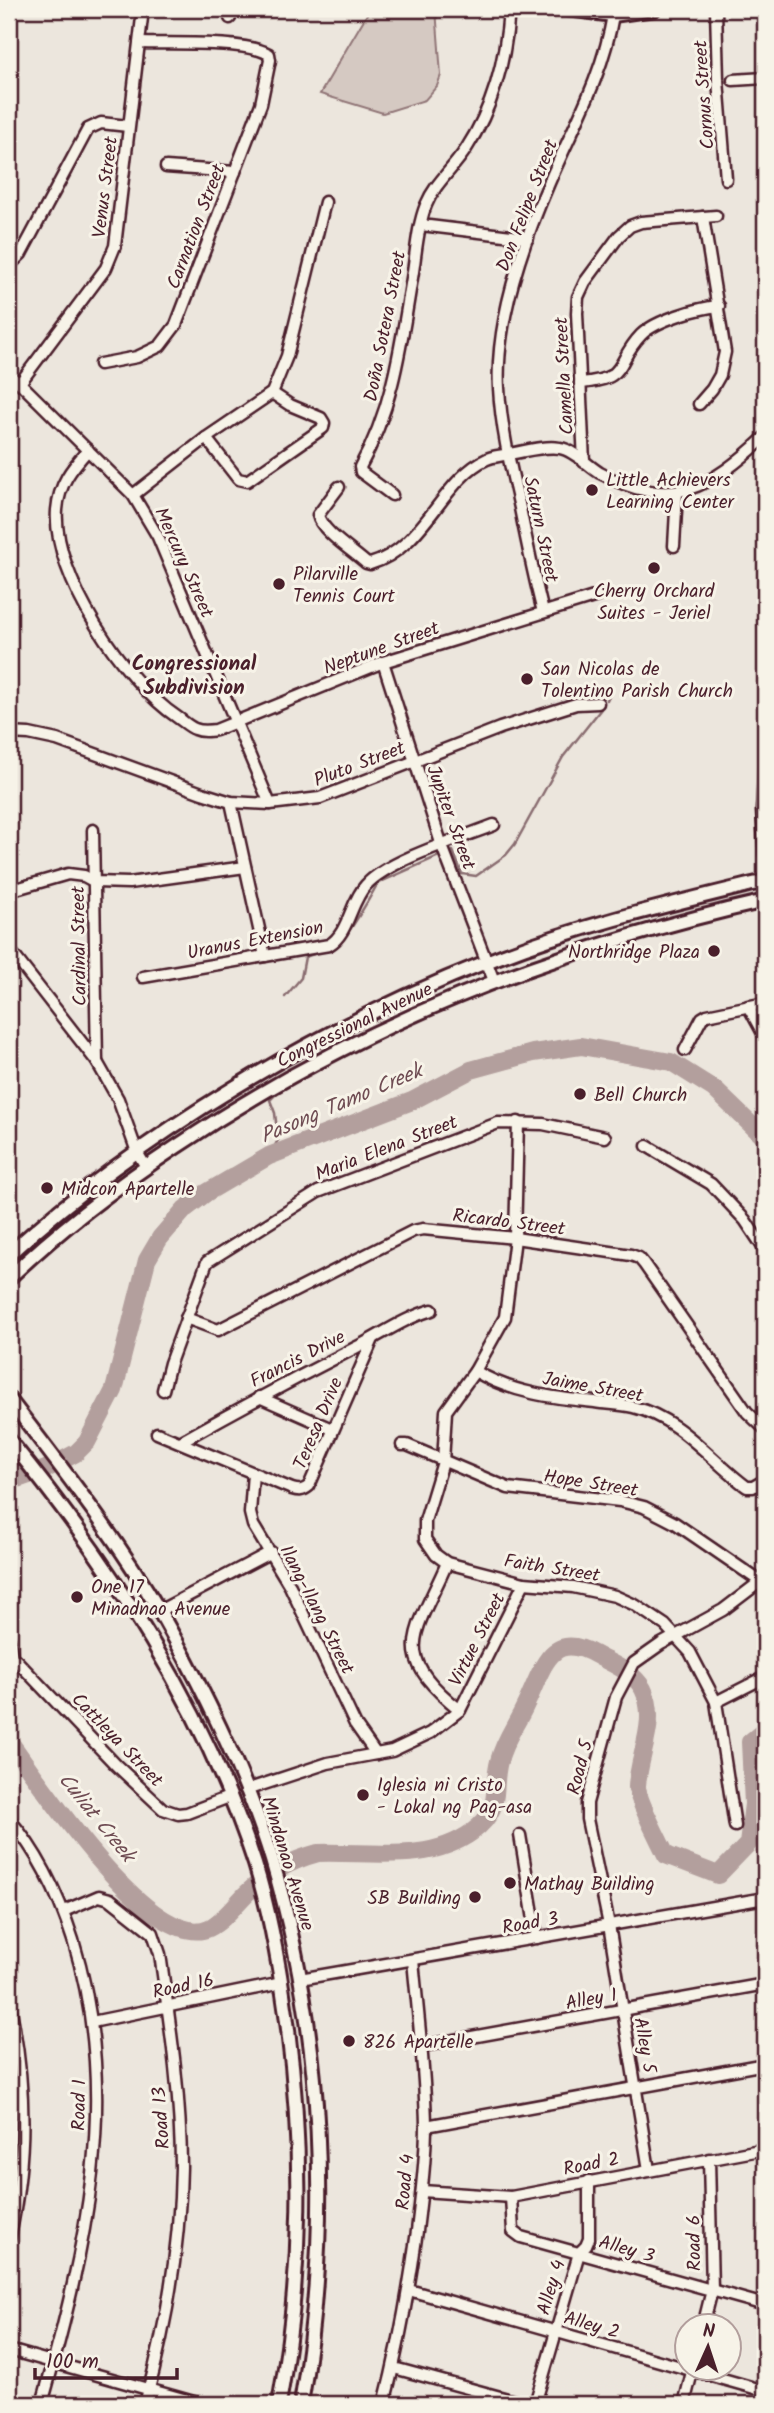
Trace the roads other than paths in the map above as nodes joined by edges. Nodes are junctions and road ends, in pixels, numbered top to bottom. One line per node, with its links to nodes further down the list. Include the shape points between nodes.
1 (143, 9): 7 (street, Venus Street)
2 (509, 9): 17 (street, Doña Sotera Street, via 506,51 491,101 464,153 432,192)
3 (568, 9): 6 (main road)
4 (653, 9): 6 (main road)
5 (716, 9): 13 (street, Cornus Street)
6 (606, 13): 18 (street, Don Felipe Street, via 604,59)
7 (141, 43): 10 (street, Venus Street); 12 (street, Carnation Street, via 208,45 269,54 261,104)
8 (765, 78): 9 (street)
9 (733, 79)
10 (128, 126): 19 (street, via 101,123 88,129 21,254); 23 (street, Venus Street, via 111,257)
11 (166, 167): 12 (street)
12 (235, 172): 21 (street, Carnation Street, via 176,325 160,346 136,357)
13 (726, 179)
14 (325, 202): 25 (street, via 287,356)
15 (716, 216): 16 (street, Camella Street)
16 (703, 218): 20 (street); 24 (street, Camella Street, via 641,222 619,236 581,288 577,305)
17 (421, 225): 18 (street); 35 (street, Doña Sotera Street, via 388,405 360,470)
18 (528, 239): 30 (street, Don Felipe Street, via 510,298 499,364)
19 (9, 266)
20 (719, 306): 24 (street, via 682,315 645,332 615,374 602,381); 26 (street, via 724,365)
21 (100, 364)
22 (9, 376): 23 (street, Mercury Street)
23 (20, 383): 29 (street, Mercury Street)
24 (580, 383): 31 (street, Camella Street)
25 (272, 393): 28 (street); 28 (street, via 321,418 323,428 247,481 238,479)
26 (698, 404)
27 (765, 437): 33 (street, via 714,477)
28 (206, 438): 34 (street)
29 (88, 450): 34 (street, Mercury Street); 41 (street, Neptune Street, via 60,488 57,512 65,561 83,605 121,662 156,703 195,729 216,730)
30 (508, 454): 31 (street, via 562,448); 32 (street, via 488,458 463,476 400,548 370,564 318,519); 38 (street, Saturn Street)
31 (584, 462): 33 (street, via 640,489)
32 (340, 487)
33 (677, 493): 36 (street)
34 (133, 495): 41 (street, Mercury Street, via 158,537)
35 (392, 495)
36 (674, 546)
37 (597, 596): 38 (street, Neptune Street)
38 (542, 612): 39 (street, Neptune Street)
39 (383, 662): 41 (street, Neptune Street); 44 (street, Jupiter Street)
40 (598, 703): 44 (street, Pluto Street, via 565,707)
41 (235, 723): 46 (street, Mercury Street)
42 (9, 733): 45 (street, Pluto Street, via 57,740)
43 (765, 757): 50 (street)
44 (414, 761): 46 (street, Pluto Street, via 320,798); 49 (street, Jupiter Street)
45 (231, 802): 46 (street, Pluto Street); 51 (street)
46 (270, 804)
47 (494, 825): 49 (street, Uranus Extension)
48 (93, 830): 53 (street, Cardinal Street)
49 (442, 846): 57 (street, Uranus Extension, via 399,862 365,885 333,943); 58 (street, Jupiter Street)
50 (765, 855)
51 (245, 867): 53 (street, via 129,883); 57 (street)
52 (765, 881): 58 (main road, Congressional Avenue, via 574,931)
53 (95, 882): 54 (street, via 68,874); 65 (street, Cardinal Street)
54 (9, 891)
55 (765, 901): 60 (main road, Congressional Avenue, via 663,925)
56 (9, 949): 65 (street)
57 (265, 956): 59 (street, Uranus Extension)
58 (486, 962): 60 (street, Jupiter Street); 69 (main road, Congressional Avenue, via 390,1004 295,1054)
59 (143, 977)
60 (494, 981): 70 (main road, Congressional Avenue, via 398,1021 298,1072)
61 (765, 1003): 62 (street)
62 (748, 1006): 63 (street); 64 (street, via 702,1018)
63 (765, 1037)
64 (685, 1050)
65 (97, 1062): 69 (street, via 118,1099)
66 (518, 1122): 67 (street, Maria Elena Street); 71 (street); 76 (street, Maria Elena Street, via 488,1126 318,1192 206,1262)
67 (605, 1137)
68 (647, 1146): 72 (street, via 710,1184 745,1220)
69 (137, 1152): 70 (street); 73 (main road, Congressional Avenue)
70 (146, 1167): 74 (main road, Congressional Avenue)
71 (514, 1238): 76 (street, Ricardo Street, via 412,1231 218,1330); 78 (street, via 505,1317); 83 (street, Ricardo Street, via 639,1258 747,1412)
72 (765, 1250)
73 (9, 1254)
74 (9, 1278)
75 (432, 1310): 77 (street, Francis Drive, via 412,1315)
76 (186, 1318): 79 (street, Maria Elena Street)
77 (373, 1339): 80 (street, Francis Drive); 82 (street, Teresa Drive)
78 (475, 1371): 88 (street, via 446,1411); 90 (street, Jaime Street, via 536,1394 633,1407 687,1435 747,1487)
79 (163, 1390)
80 (259, 1397): 82 (street); 86 (street, Francis Drive)
81 (9, 1399): 93 (main road, Mindanao Avenue)
82 (332, 1429): 89 (street, Teresa Drive, via 305,1490)
83 (765, 1429)
84 (157, 1433): 86 (street, Teresa Drive)
85 (9, 1440): 95 (main road, Mindanao Avenue)
86 (180, 1442): 89 (street, Teresa Drive)
87 (402, 1445): 88 (street, Hope Street)
88 (443, 1462): 92 (street, via 425,1521 425,1539); 94 (street, Hope Street, via 508,1488 644,1507)
89 (253, 1473): 91 (street, Ilang-Ilang Street, via 250,1513)
90 (765, 1480)
91 (271, 1552): 97 (street); 104 (street, Ilang-Ilang Street, via 355,1724)
92 (447, 1563): 96 (street, Faith Street); 103 (street, via 413,1642 414,1655 429,1682)
93 (135, 1572): 95 (main road); 97 (main road, Mindanao Avenue)
94 (763, 1580): 98 (street, via 723,1610)
95 (116, 1582): 106 (main road, Mindanao Avenue, via 178,1687)
96 (524, 1584): 98 (street, Faith Street, via 615,1596); 103 (street, Virtue Street)
97 (159, 1611): 105 (main road, Mindanao Avenue, via 197,1681)
98 (676, 1636): 102 (street, Faith Street, via 700,1668); 112 (street, Road 5, via 634,1663 623,1681 587,1803)
99 (9, 1639): 100 (street, Cattleya Street)
100 (10, 1658): 106 (street, Cattleya Street, via 163,1809 187,1813)
101 (765, 1677): 102 (street)
102 (716, 1702): 108 (street, Faith Street)
103 (460, 1710): 104 (street, via 411,1744)
104 (376, 1754): 105 (street, via 328,1763)
105 (246, 1790): 115 (main road, Mindanao Avenue, via 271,1858)
106 (229, 1797): 116 (main road, Mindanao Avenue, via 254,1862)
107 (9, 1819): 111 (street, Road 1, via 38,1859)
108 (735, 1826)
109 (520, 1835): 113 (street)
110 (765, 1898): 112 (street, Road 3)
111 (64, 1911): 119 (street, Road 13, via 99,1896 110,1899 153,1933); 121 (street, Road 1)
112 (609, 1925): 113 (street, Road 3); 120 (street, Alley 5)
113 (537, 1938): 114 (street, Road 3)
114 (413, 1960): 115 (street, Road 3); 122 (street, Road 4)
115 (300, 1979): 128 (main road, Mindanao Avenue)
116 (282, 1983): 119 (street, Road 16); 129 (main road, Mindanao Avenue, via 295,2076)
117 (765, 1984): 120 (street, Alley 1)
118 (9, 2001): 136 (street, via 19,2055 23,2119 21,2179)
119 (167, 2005): 121 (street, Road 16); 149 (street, Road 13, via 180,2132 179,2208 174,2263)
120 (622, 2011): 122 (street, Alley 1); 124 (street, Alley 5)
121 (92, 2022): 144 (street, Road 1, via 97,2112 92,2188)
122 (422, 2046): 125 (street, Road 4)
123 (765, 2064): 124 (street)
124 (635, 2088): 125 (street); 130 (street, Alley 5)
125 (426, 2126): 132 (street, Road 4)
126 (765, 2149): 127 (street, Road 2)
127 (709, 2159): 130 (street, Road 2); 139 (street, Road 6)
128 (319, 2169): 129 (main road); 135 (main road, Mindanao Avenue)
129 (300, 2170): 134 (main road, Mindanao Avenue)
130 (649, 2170): 131 (street, Road 2)
131 (589, 2181): 133 (street, Road 2); 137 (street, Alley 4, via 589,2239)
132 (422, 2191): 133 (street, Road 2); 138 (street, Road 4)
133 (511, 2197): 137 (street, Alley 3, via 516,2235)
134 (300, 2217): 135 (main road, via 309,2212); 154 (main road, Mindanao Avenue, via 293,2315)
135 (319, 2219): 155 (main road, Mindanao Avenue, via 311,2341)
136 (9, 2241)
137 (579, 2253): 139 (street, Alley 3); 142 (street, Alley 4)
138 (409, 2290): 142 (street, Alley 2); 146 (street, Road 4)
139 (712, 2290): 140 (street, Alley 3); 141 (street, Road 6)
140 (765, 2305)
141 (706, 2312)
142 (554, 2331): 145 (street, Alley 2); 158 (street, Alley 4)
143 (9, 2350): 144 (street)
144 (54, 2363): 149 (street); 151 (street, Road 1)
145 (672, 2363)
146 (394, 2368): 156 (street, Road 4); 157 (street)
147 (690, 2382): 159 (street)
148 (736, 2382): 150 (street, Alley 2)
149 (149, 2390): 152 (street, Road 13); 153 (street)
150 (765, 2391)
151 (42, 2404)
152 (145, 2404)
153 (201, 2404)
154 (279, 2404)
155 (301, 2404)
156 (384, 2404)
157 (526, 2404)
158 (535, 2404)
159 (684, 2404)

